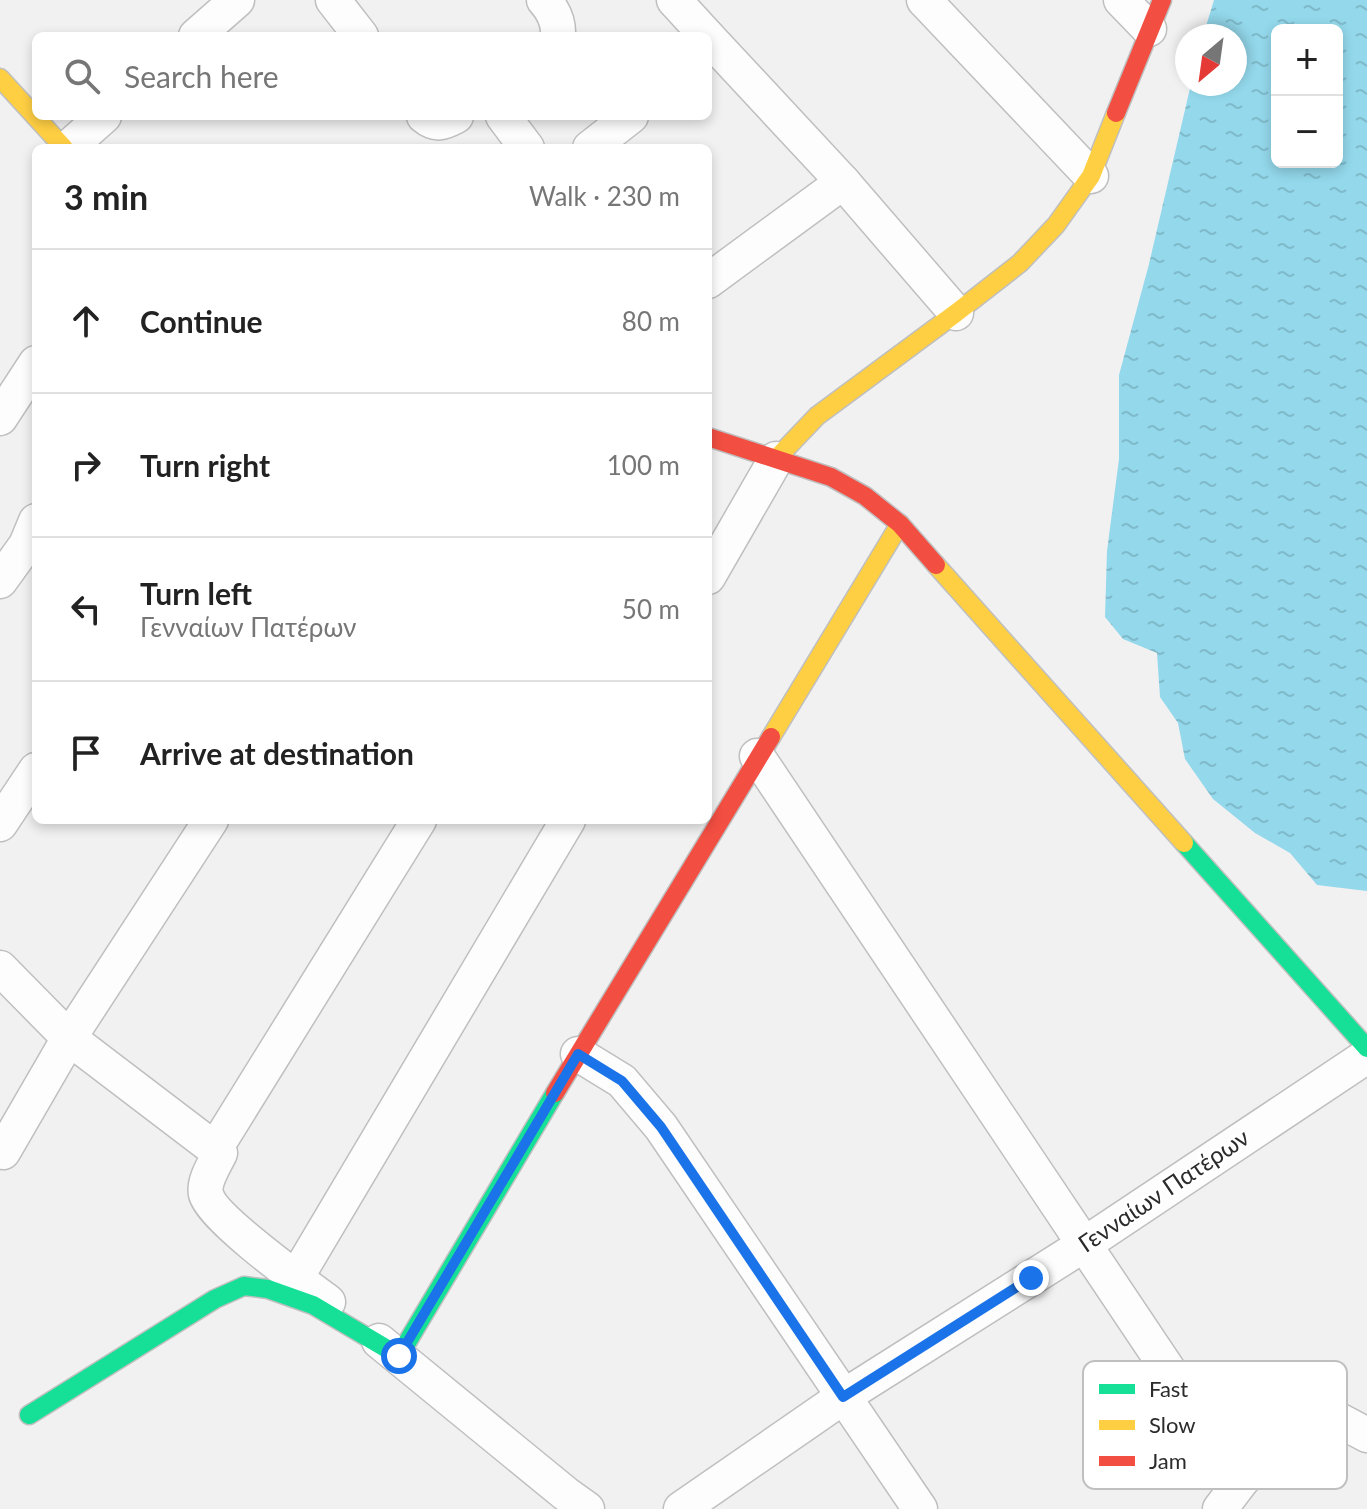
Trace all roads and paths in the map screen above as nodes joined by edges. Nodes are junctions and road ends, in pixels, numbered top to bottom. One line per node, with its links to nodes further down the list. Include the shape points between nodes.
1 (237, 0): 8 (street)
2 (333, 0): 9 (street)
3 (544, 0): 10 (street)
4 (674, 0): 11 (street)
5 (924, 0): 25 (street)
6 (1121, 0): 7 (street)
7 (1155, 14): 25 (street)
8 (201, 32)
9 (358, 32)
10 (558, 32)
11 (700, 32)
12 (712, 46): 26 (street)
13 (0, 78): 14 (street)
14 (32, 112)
15 (40, 120): 21 (street)
16 (99, 120): 22 (street)
17 (429, 120): 18 (street)
18 (449, 120)
19 (506, 120): 23 (street)
20 (626, 120): 24 (street)
21 (62, 144)
22 (71, 144)
23 (524, 144)
24 (595, 144)
25 (1091, 176): 28 (street, via 1020,263)
26 (843, 182): 27 (street); 28 (street)
27 (712, 278)
28 (956, 313): 32 (street, via 817,416)
29 (32, 369): 30 (street)
30 (0, 418)
31 (712, 438): 32 (street)
32 (776, 459): 33 (street, via 831,477); 35 (street)
33 (900, 524): 37 (street); 45 (street)
34 (32, 531): 36 (street)
35 (712, 570)
36 (0, 581)
37 (757, 756): 46 (street); 50 (street)
38 (32, 776): 39 (street)
39 (0, 824)
40 (208, 824): 44 (street)
41 (417, 824): 48 (street)
42 (566, 824): 51 (street)
43 (0, 968): 44 (street)
44 (69, 1038): 48 (street); 49 (street)
45 (1367, 1048)
46 (578, 1054): 52 (street); 54 (street, via 622,1081 661,1127)
47 (1367, 1056): 50 (street, Γενναίων Πατέρων)
48 (215, 1149): 51 (street, via 220,1153 206,1195 232,1227)
49 (3, 1152)
50 (1085, 1244): 53 (street); 54 (street, Γενναίων Πατέρων)
51 (296, 1278): 52 (street)
52 (399, 1356): 55 (street, via 313,1305 244,1286); 59 (street)
53 (1163, 1361)
54 (843, 1397): 60 (street, Γενναίων Πατέρων); 61 (street)
55 (29, 1415)
56 (1347, 1424): 57 (street)
57 (1367, 1435)
58 (1235, 1489): 62 (street)
59 (587, 1509)
60 (681, 1509)
61 (920, 1509)
62 (1220, 1509)

